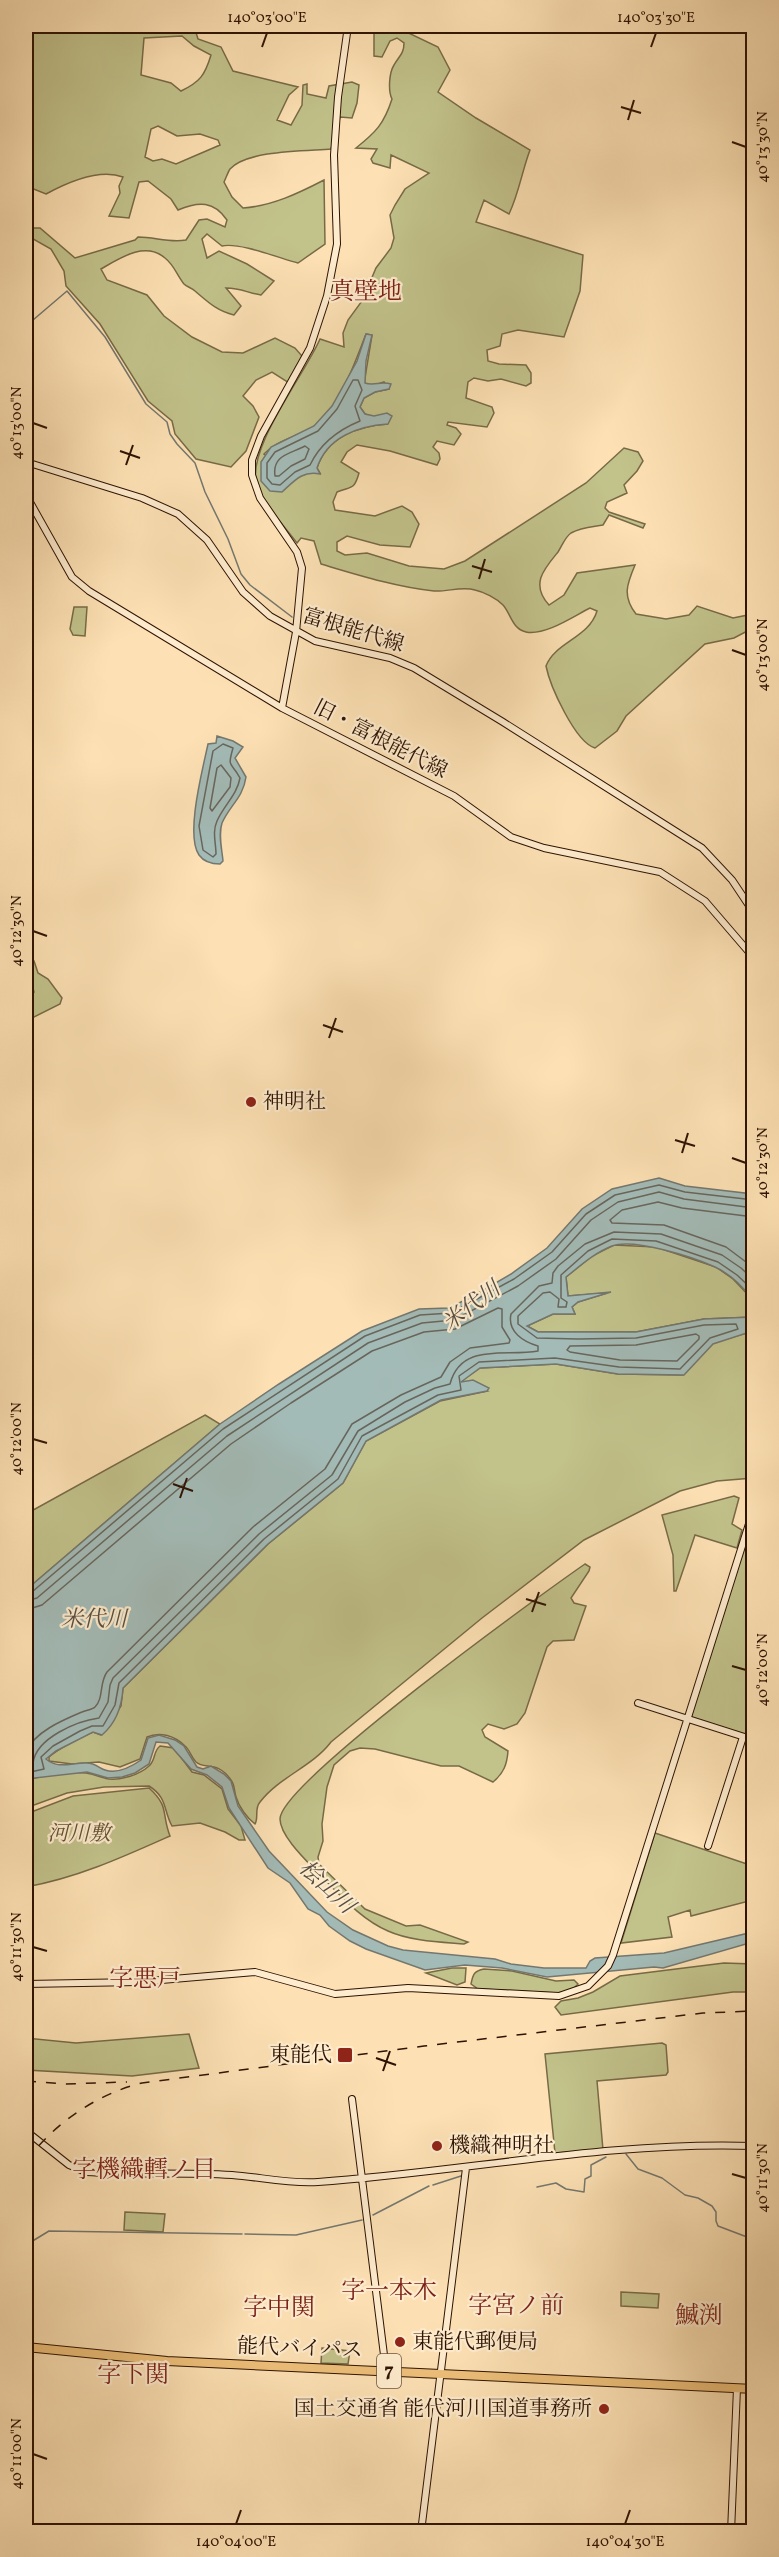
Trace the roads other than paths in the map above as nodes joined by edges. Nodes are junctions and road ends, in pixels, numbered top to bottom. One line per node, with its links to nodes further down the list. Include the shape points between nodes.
1 (348, 26): 4 (street, via 334,155 337,244 327,296 310,348 261,436 252,460 252,475 260,498 297,552 302,568)
2 (26, 462): 4 (street, 富根能代線, via 142,498 178,514 207,540 255,604)
3 (26, 495): 5 (street, 旧・富根能代線, via 75,581)
4 (296, 632): 5 (street); 6 (street, 富根能代線, via 315,641 390,658 485,710 702,848 732,880)
5 (282, 708): 7 (street, 旧・富根能代線, via 454,796 511,837 544,848 660,872 705,901)
6 (753, 913)
7 (753, 958)
8 (753, 1508): 10 (street)
9 (638, 1703): 10 (street)
10 (687, 1719): 11 (street); 14 (street, via 613,1955 608,1966 588,1986 559,1996 408,1988 335,1994 255,1972 138,1982)
11 (744, 1737): 12 (street); 13 (street)
12 (753, 1740)
13 (708, 1846)
14 (26, 1983)
15 (352, 2099): 19 (street)
16 (26, 2131): 19 (street, via 69,2165 86,2172 232,2175 300,2182)
17 (753, 2146): 18 (street, via 619,2149)
18 (466, 2168): 19 (street); 22 (street)
19 (362, 2178): 21 (street)
20 (26, 2347): 21 (highway, 能代バイパス / 7, via 167,2361)
21 (386, 2371): 22 (highway, 能代バイパス / 7)
22 (441, 2374): 23 (highway, 能代バイパス / 7); 25 (street)
23 (737, 2388): 24 (highway, 能代バイパス / 7); 26 (street)
24 (753, 2389)
25 (421, 2532)
26 (731, 2532)

